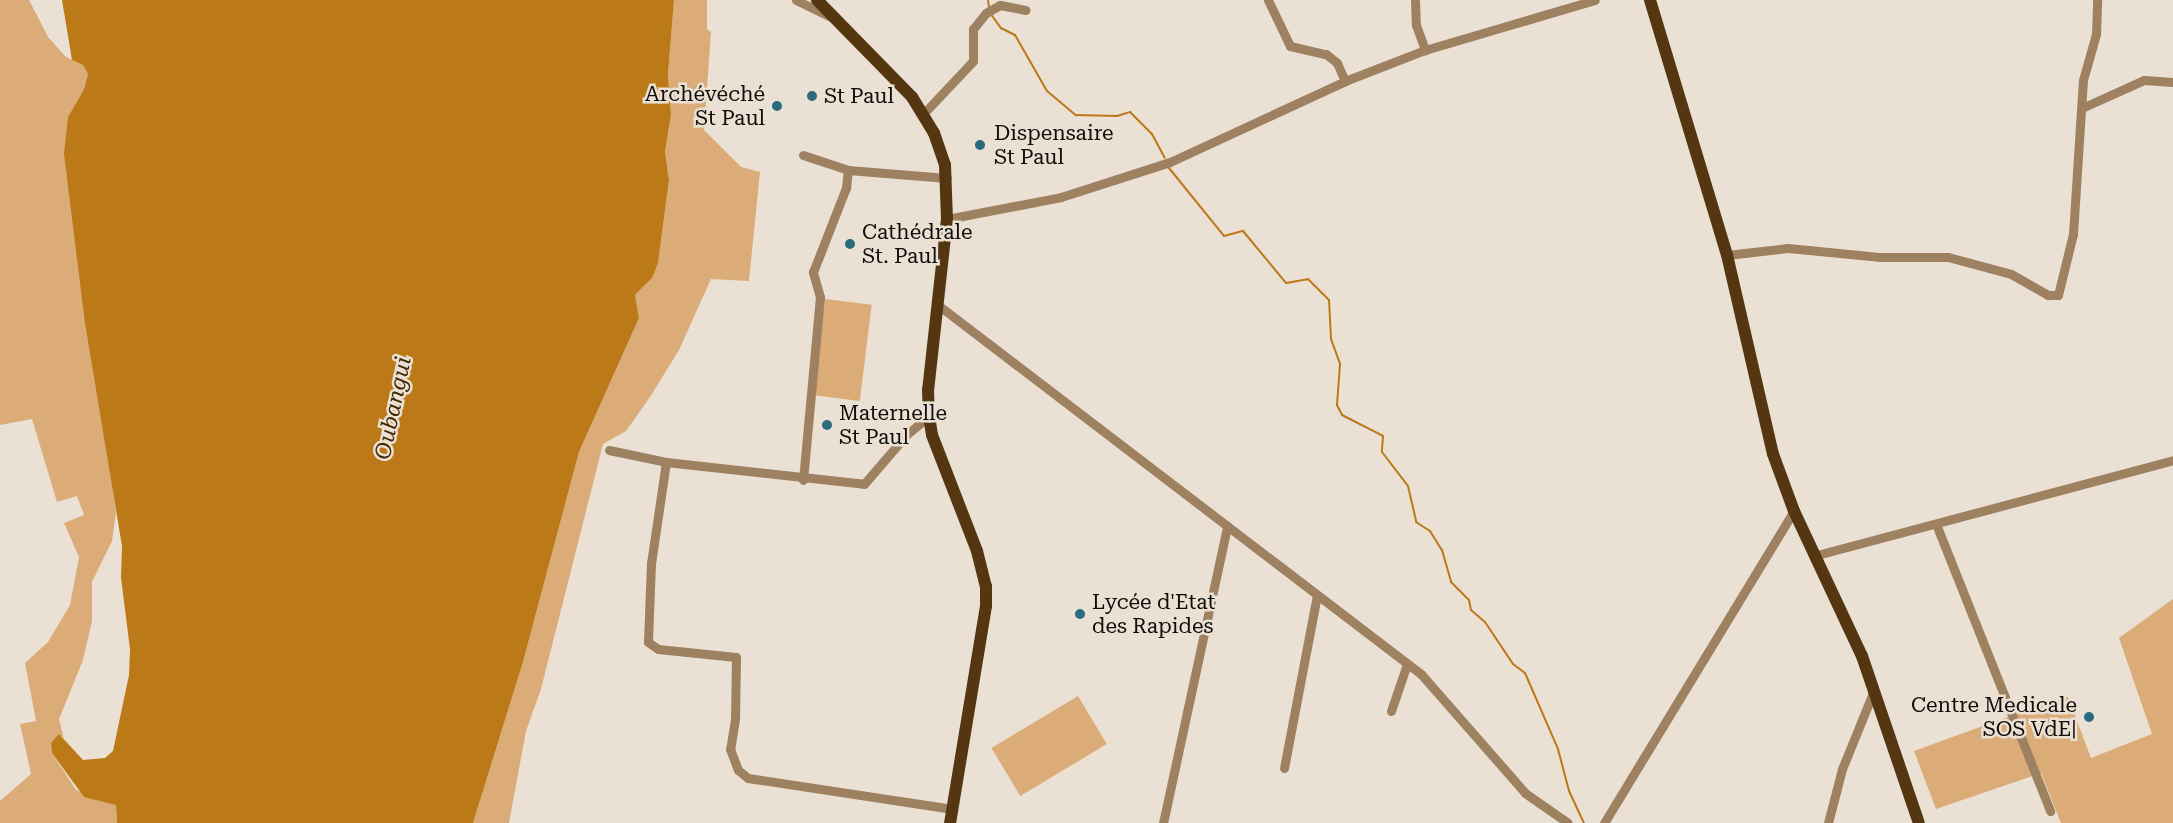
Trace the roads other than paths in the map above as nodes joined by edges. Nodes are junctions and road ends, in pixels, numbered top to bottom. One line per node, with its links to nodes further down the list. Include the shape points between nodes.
1 (796, 0): 10 (street)
2 (817, 0): 10 (main road)
3 (1268, 0): 12 (street, via 1290,46 1326,54 1337,63)
4 (1415, 0): 11 (street, via 1416,25)
5 (1595, 0): 11 (street)
6 (1650, 0): 20 (main road)
7 (2097, 0): 14 (street, via 2096,34 2083,80)
8 (992, 7): 9 (street, via 1008,5); 15 (street, via 973,29 973,61)
9 (1026, 10)
10 (829, 16): 15 (main road)
11 (1425, 50): 12 (street)
12 (1345, 81): 19 (street, via 1170,162 1061,197)
13 (2173, 82): 14 (street, via 2144,80)
14 (2084, 108): 20 (street, via 2073,234 2058,294 2048,295 2011,274 1948,258 1788,248)
15 (924, 113): 18 (main road, via 941,152)
16 (803, 155): 17 (street)
17 (848, 170): 18 (street); 26 (street, via 846,188 813,272 820,297)
18 (946, 178): 19 (main road)
19 (947, 219): 21 (main road)
20 (1727, 255): 27 (main road, via 1773,454)
21 (938, 305): 22 (main road); 29 (street)
22 (929, 416): 26 (street, via 907,434 864,484); 36 (main road, via 932,435 977,551 986,586 984,629)
23 (609, 450): 25 (street)
24 (2173, 460): 28 (street)
25 (666, 462): 26 (street); 36 (street, via 651,563 648,642 658,649 736,657 730,749 738,770 748,778)
26 (803, 480)
27 (1794, 511): 30 (main road); 41 (street)
28 (1936, 524): 30 (street); 37 (street)
29 (1227, 526): 31 (street); 39 (street)
30 (1817, 555): 33 (main road)
31 (1317, 595): 32 (street); 35 (street)
32 (1407, 664): 34 (street); 40 (street, via 1421,674 1525,793)
33 (1875, 689): 42 (street, via 1842,769); 43 (main road)
34 (1391, 711)
35 (1284, 768)
36 (953, 809): 38 (main road)
37 (2050, 811)
38 (950, 823)
39 (1164, 823)
40 (1568, 823)
41 (1604, 823)
42 (1828, 823)
43 (1919, 823)

